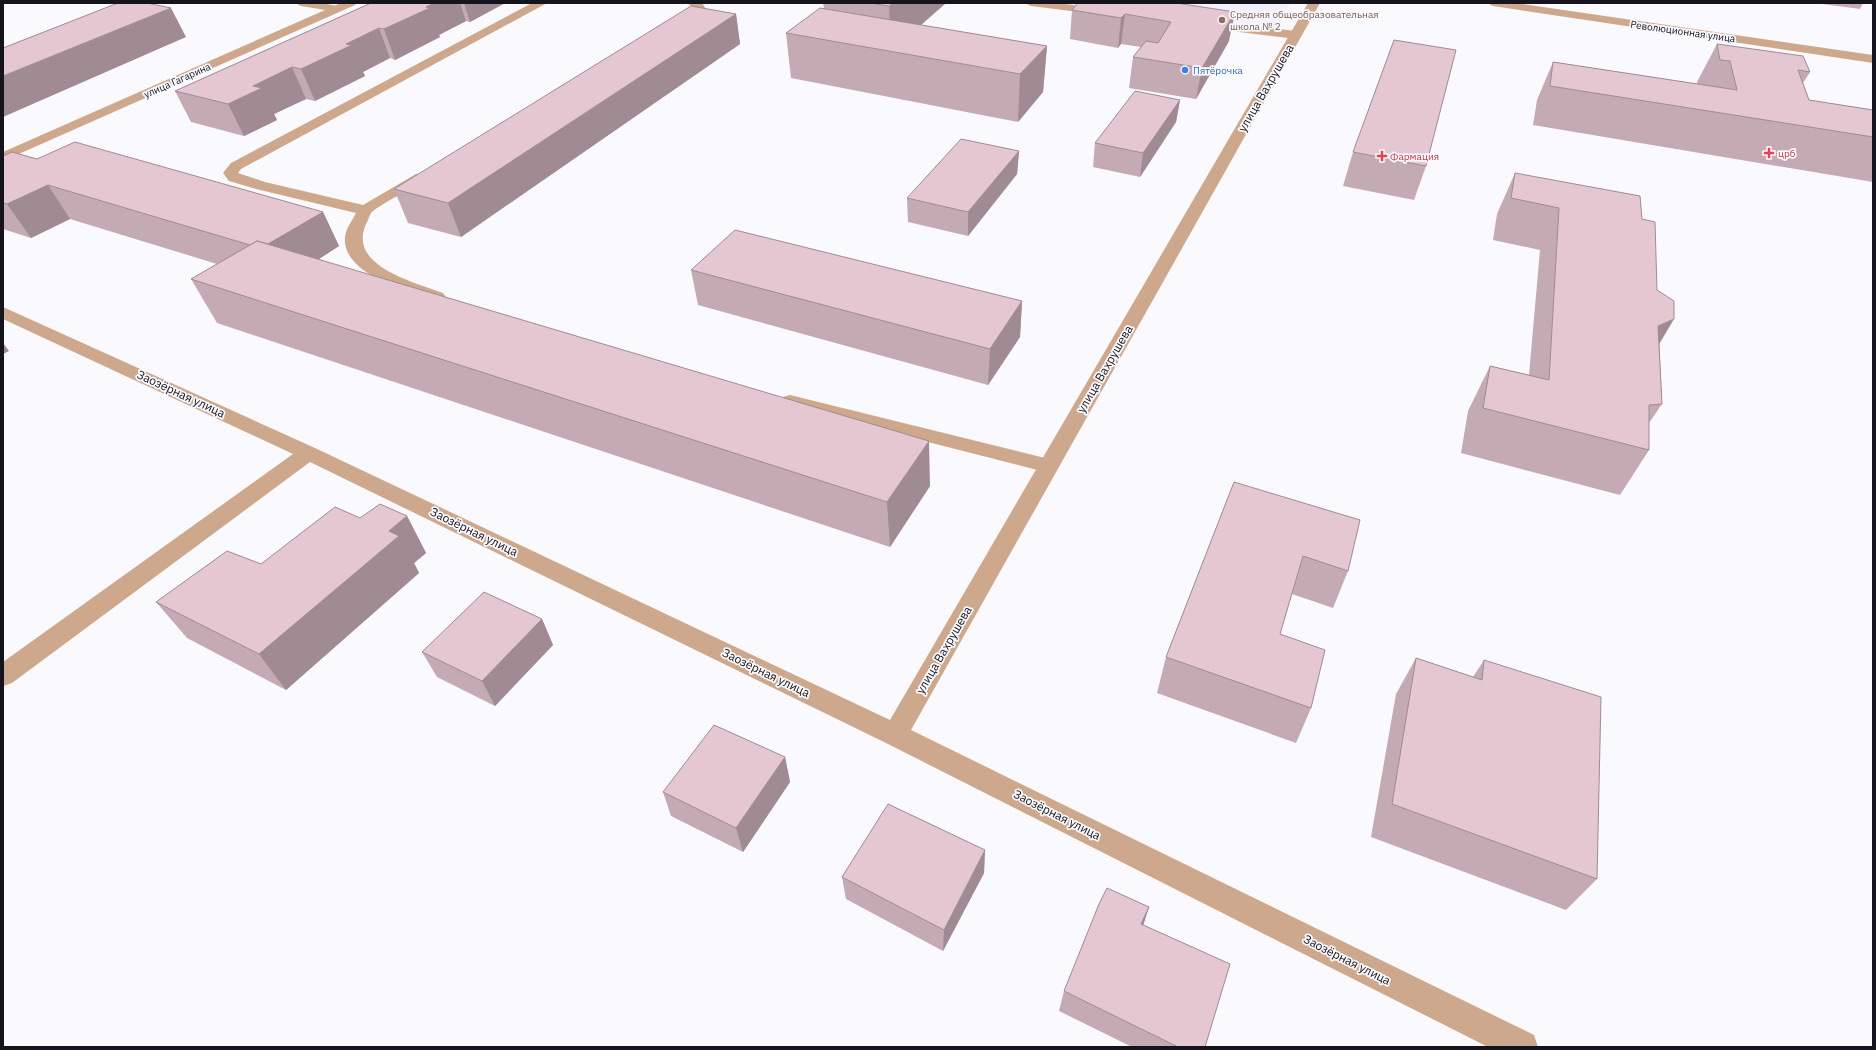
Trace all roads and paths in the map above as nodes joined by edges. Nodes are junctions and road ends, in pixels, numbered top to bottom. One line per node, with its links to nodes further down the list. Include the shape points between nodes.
1 (300, 3): 8 (street)
2 (351, 3): 8 (street, улица Гагарина)
3 (541, 3): 16 (street, via 236,166 230,173 234,178 261,186)
4 (693, 3): 11 (street, via 700,8)
5 (1031, 3): 9 (street)
6 (1314, 3): 12 (street, улица Вахрушева)
7 (1493, 3): 13 (street, Революционная улица)
8 (338, 9): 14 (street, улица Гагарина)
9 (1118, 14)
10 (1188, 22): 12 (street)
11 (668, 29)
12 (1296, 35): 21 (street, улица Вахрушева)
13 (1873, 60)
14 (3, 156)
15 (432, 170): 16 (street)
16 (365, 210): 17 (street, via 354,233 355,249 364,263 391,279)
17 (449, 302)
18 (3, 312): 20 (street, Заозёрная улица)
19 (771, 396): 21 (street)
20 (308, 453): 22 (street); 23 (street, Заозёрная улица)
21 (1049, 466): 23 (street, улица Вахрушева)
22 (3, 676)
23 (895, 735): 24 (street, Заозёрная улица)
24 (1522, 1047)

